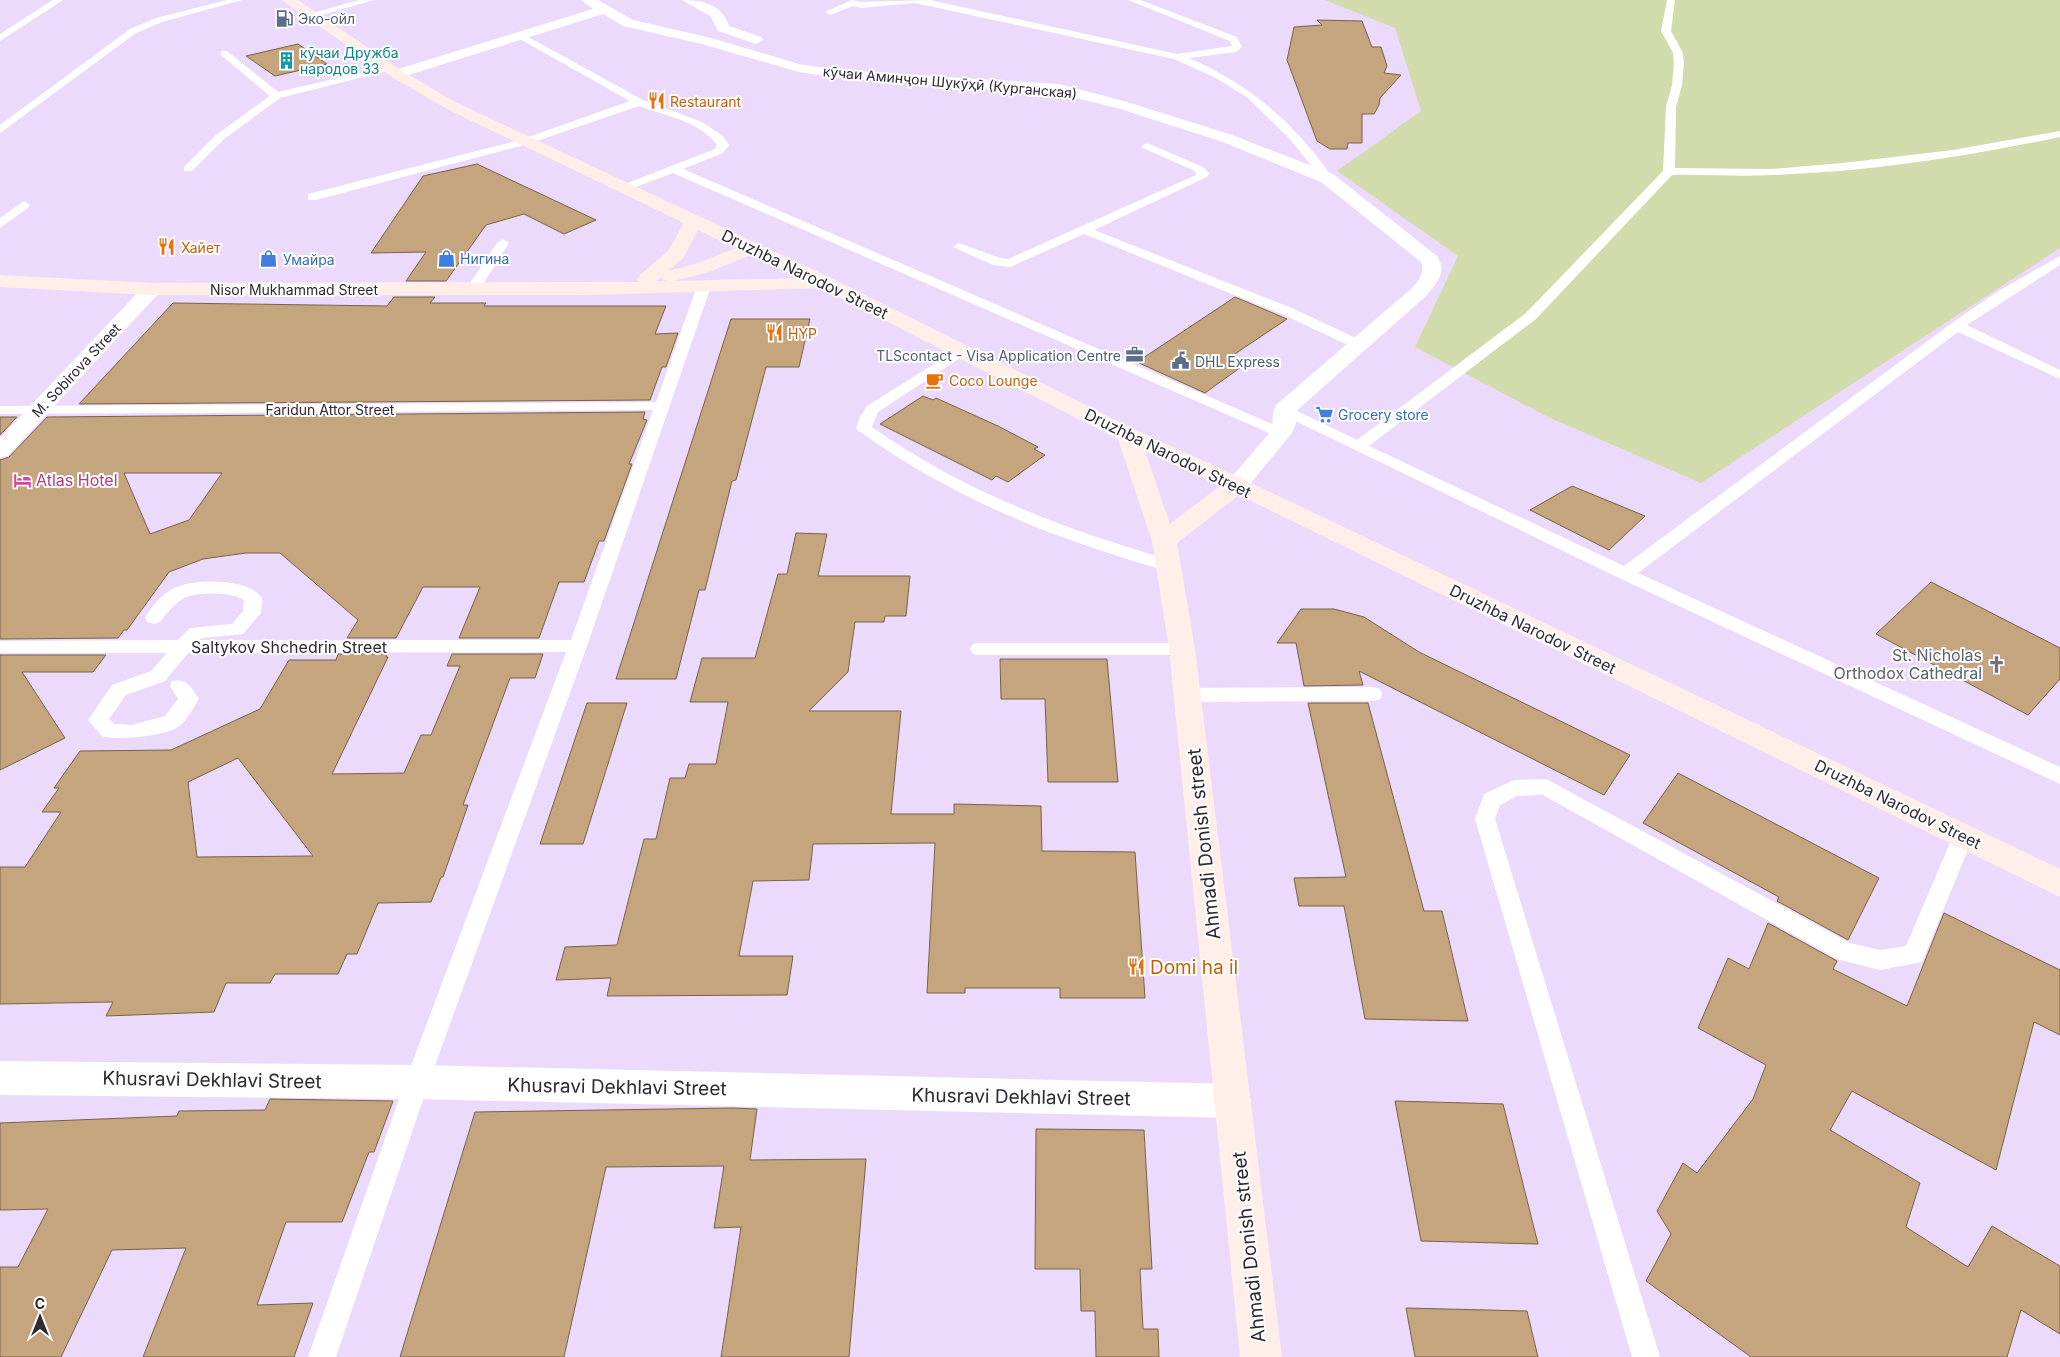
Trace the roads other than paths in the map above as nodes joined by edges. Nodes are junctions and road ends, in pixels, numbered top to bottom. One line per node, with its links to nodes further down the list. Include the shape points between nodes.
1 (58, 0): 13 (lane)
2 (238, 0): 22 (lane, via 159,20 133,31)
3 (288, 0): 11 (main road, Druzhba Narodov Street)
4 (370, 0): 11 (lane)
5 (588, 0): 9 (street, кӯчаи Аминҷон Шукӯҳӣ (Курганская))
6 (689, 0): 14 (street, via 716,13 723,28)
7 (1132, 0): 17 (lane, via 1234,39 1237,47)
8 (1671, 0): 28 (lane, via 1666,31 1678,54 1679,64 1670,107)
9 (603, 10): 12 (street); 19 (street, кӯчаи Аминҷон Шукӯҳӣ (Курганская), via 628,23 799,68 839,74)
10 (830, 12): 17 (lane, via 852,3 915,0)
11 (311, 16): 18 (main road, Druzhba Narodov Street)
12 (521, 36): 18 (street); 21 (lane)
13 (0, 38)
14 (768, 43)
15 (224, 53): 20 (lane)
16 (810, 55): 19 (street)
17 (1177, 58): 29 (lane, via 1219,75 1254,98 1293,135)
18 (393, 72): 20 (lane); 24 (main road, Druzhba Narodov Street)
19 (910, 77): 29 (street, кӯчаи Аминҷон Шукӯҳӣ (Курганская), via 1074,91 1226,138)
20 (276, 96): 27 (lane, via 234,126)
21 (639, 102): 24 (lane); 26 (lane, via 706,128 721,139 723,145 719,151)
22 (0, 130)
23 (2060, 134): 28 (lane, via 1924,156 1812,169)
24 (524, 142): 30 (main road, Druzhba Narodov Street); 31 (lane)
25 (1147, 146): 35 (lane, via 1199,170 1203,173 1201,177)
26 (674, 168): 30 (lane); 55 (lane)
27 (188, 169)
28 (1668, 172): 57 (lane, via 1531,316)
29 (1327, 178): 48 (street, кӯчаи Аминҷон Шукӯҳӣ (Курганская), via 1430,260 1433,270 1431,278 1418,294)
30 (624, 188): 33 (main road, Druzhba Narodov Street)
31 (312, 197)
32 (24, 205): 34 (lane)
33 (694, 221): 38 (main road, Druzhba Narodov Street); 41 (main road, via 676,254)
34 (0, 224)
35 (1084, 230): 37 (lane, via 1010,263 998,262); 48 (lane, via 1289,312)
36 (503, 243): 45 (lane)
37 (959, 247)
38 (751, 248): 41 (main road, Nisor Mukhammad Street, via 702,268); 42 (main road, Druzhba Narodov Street)
39 (2060, 260): 47 (lane)
40 (0, 281): 44 (main road, Nisor Mukhammad Street)
41 (645, 281): 46 (main road, Nisor Mukhammad Street)
42 (824, 282): 43 (main road, Nisor Mukhammad Street); 49 (main road, Druzhba Narodov Street)
43 (704, 286): 46 (main road, Nisor Mukhammad Street); 51 (lane)
44 (152, 289): 45 (main road, Nisor Mukhammad Street); 53 (street, M. Sobirova Street)
45 (473, 289): 46 (main road, Nisor Mukhammad Street)
46 (588, 289)
47 (1957, 326): 50 (lane); 61 (lane)
48 (1357, 344): 54 (street)
49 (961, 351): 56 (main road, Druzhba Narodov Street); 60 (lane, via 872,410 866,417 864,428 883,443 975,496 1096,546)
50 (2060, 375)
51 (661, 406): 53 (lane, Faridun Attor Street); 63 (lane)
52 (0, 410): 53 (lane, Faridun Attor Street)
53 (39, 410): 58 (street, M. Sobirova Street)
54 (1284, 410): 55 (street); 57 (lane)
55 (1281, 433): 59 (street)
56 (1128, 435): 59 (main road, Druzhba Narodov Street); 60 (main road, Ahmadi Donish street)
57 (1358, 447): 61 (lane)
58 (0, 451)
59 (1237, 486): 60 (main road); 72 (main road, Druzhba Narodov Street)
60 (1166, 553): 67 (main road, Ahmadi Donish street)
61 (1625, 574): 71 (lane)
62 (154, 618): 65 (lane, via 162,606 181,592 209,588 242,590 253,598 252,613 237,630 196,632)
63 (578, 646): 65 (lane, Saltykov Shchedrin Street); 75 (lane)
64 (0, 647): 65 (lane, Saltykov Shchedrin Street)
65 (184, 647): 68 (lane, via 158,676 119,690 98,720 109,731 132,732 171,722 189,699)
66 (979, 649): 67 (lane)
67 (1182, 649): 70 (main road, Ahmadi Donish street)
68 (179, 686)
69 (1373, 694): 70 (lane)
70 (1187, 695): 76 (main road, Ahmadi Donish street)
71 (2060, 776)
72 (1963, 835): 73 (main road, Druzhba Narodov Street); 79 (lane, via 1914,956 1880,960 1845,952 1546,786 1514,788 1491,800 1485,819)
73 (2060, 884)
74 (0, 1078): 75 (street, Khusravi Dekhlavi Street)
75 (418, 1082): 76 (street, Khusravi Dekhlavi Street); 77 (lane)
76 (1233, 1102): 78 (main road, Ahmadi Donish street)
77 (322, 1357)
78 (1261, 1357)
79 (1646, 1357)

